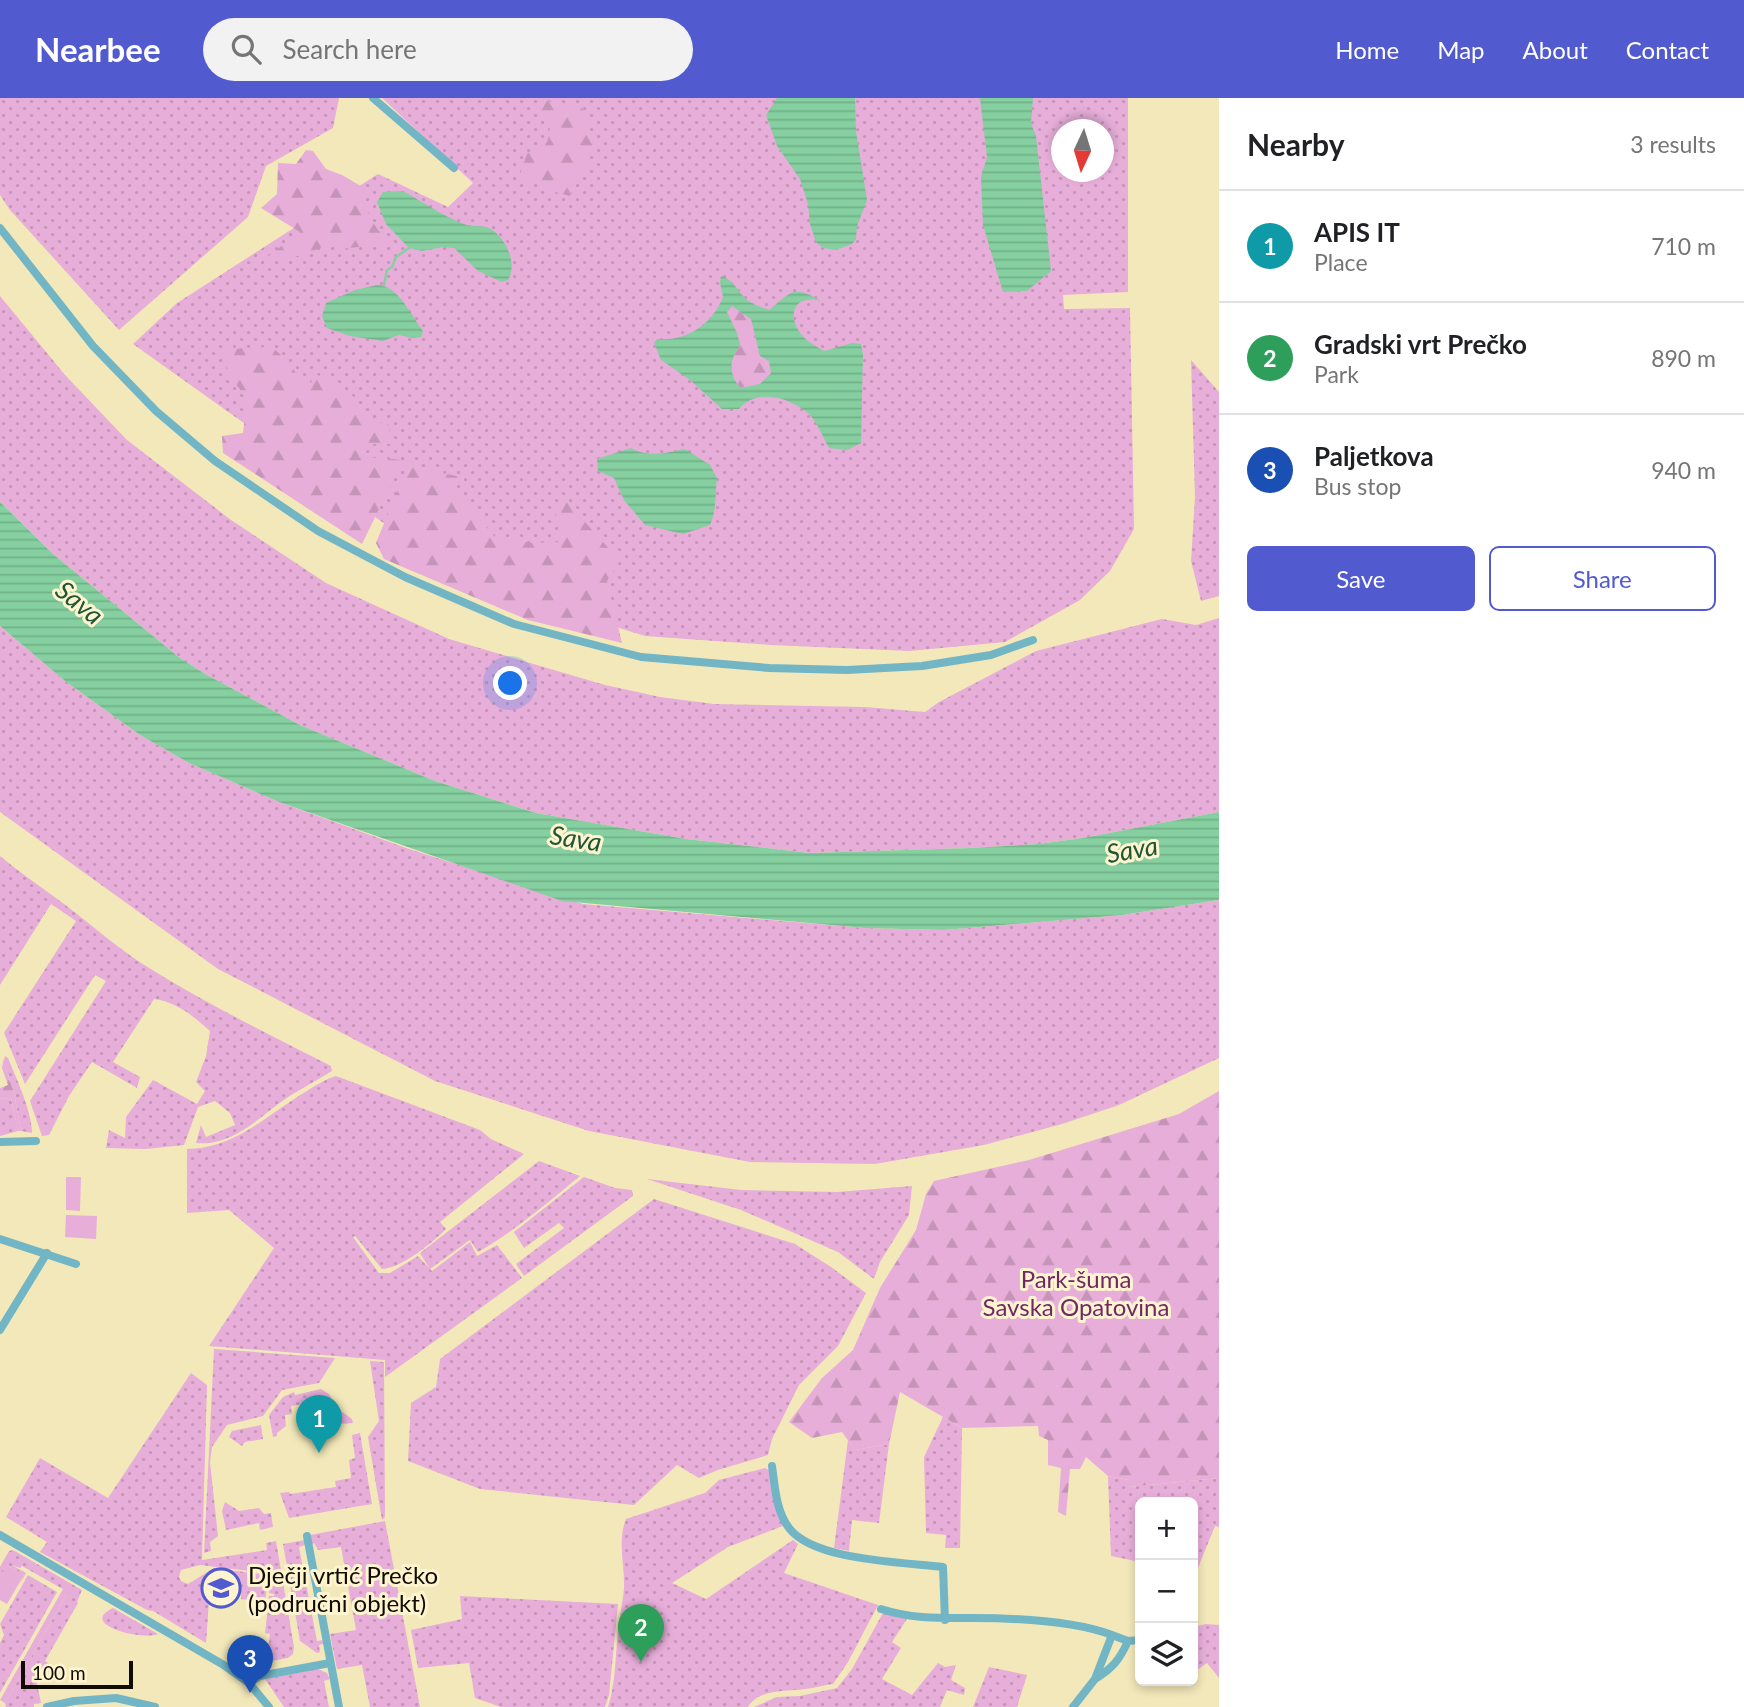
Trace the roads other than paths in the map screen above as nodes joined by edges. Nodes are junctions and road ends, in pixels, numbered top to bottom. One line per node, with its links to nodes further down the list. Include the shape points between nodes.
1 (373, 98): 2 (street)
2 (454, 168)
3 (0, 228): 4 (street, via 93,346 156,411 215,461 318,531 405,577 514,624 641,657 769,668 922,666 991,655)
4 (1032, 640)
5 (36, 1141): 6 (street)
6 (0, 1142)
7 (0, 1239): 8 (street)
8 (47, 1254): 9 (street); 10 (street)
9 (76, 1264)
10 (0, 1330)
11 (772, 1466): 15 (street, via 784,1519 790,1530 814,1546 833,1553 943,1567)
12 (0, 1535): 21 (street)
13 (307, 1536): 19 (street)
14 (881, 1609): 15 (street)
15 (945, 1619): 16 (street, via 1059,1624)
16 (1112, 1635): 18 (street); 20 (street)
17 (1135, 1640): 18 (street)
18 (1128, 1641): 20 (street, via 1120,1659)
19 (330, 1663): 21 (street); 26 (street)
20 (1096, 1679): 27 (street)
21 (249, 1682): 25 (street)
22 (75, 1704): 23 (street); 24 (street, via 116,1698)
23 (47, 1707)
24 (155, 1707)
25 (269, 1707)
26 (339, 1707)
27 (1073, 1707)

